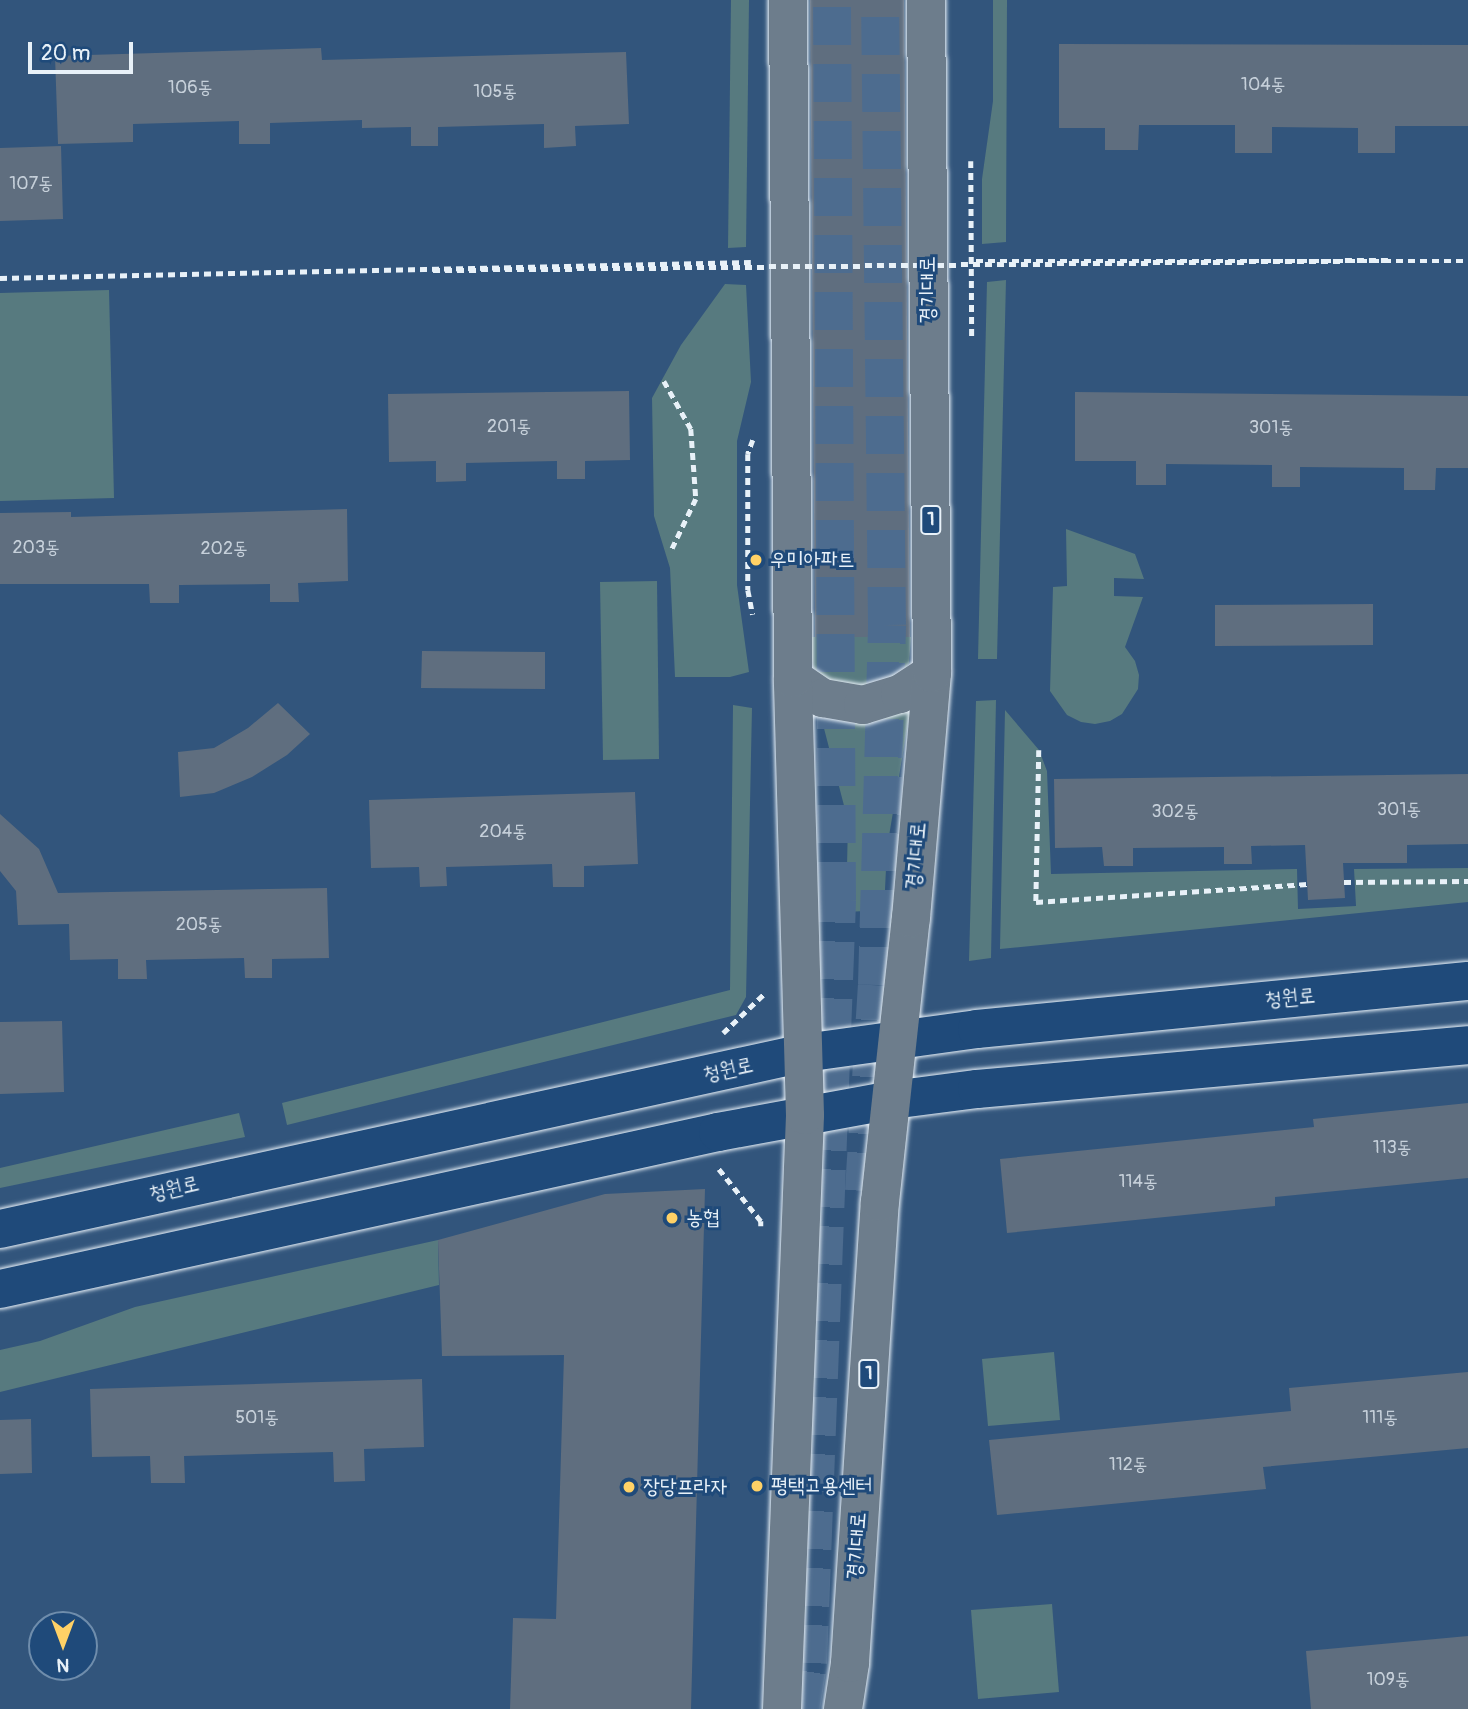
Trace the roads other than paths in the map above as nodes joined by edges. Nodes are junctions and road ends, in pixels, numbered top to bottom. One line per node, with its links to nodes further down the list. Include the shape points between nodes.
1 (788, 0): 4 (main road)
2 (926, 0): 3 (main road, 경기대로 / 1)
3 (932, 673): 4 (main road, via 900,694 863,705 822,698); 6 (main road, 경기대로 / 1)
4 (793, 678): 8 (main road)
5 (1468, 981): 6 (main road, 청원로)
6 (898, 1038): 8 (main road, 청원로); 9 (main road, 경기대로 / 1)
7 (1468, 1045): 9 (main road)
8 (804, 1053): 10 (main road); 11 (main road, 청원로)
9 (892, 1100): 10 (main road); 14 (main road, 경기대로 / 1, via 880,1202 850,1663)
10 (805, 1115): 12 (main road); 13 (main road)
11 (0, 1229)
12 (0, 1289)
13 (782, 1709)
14 (843, 1709)

